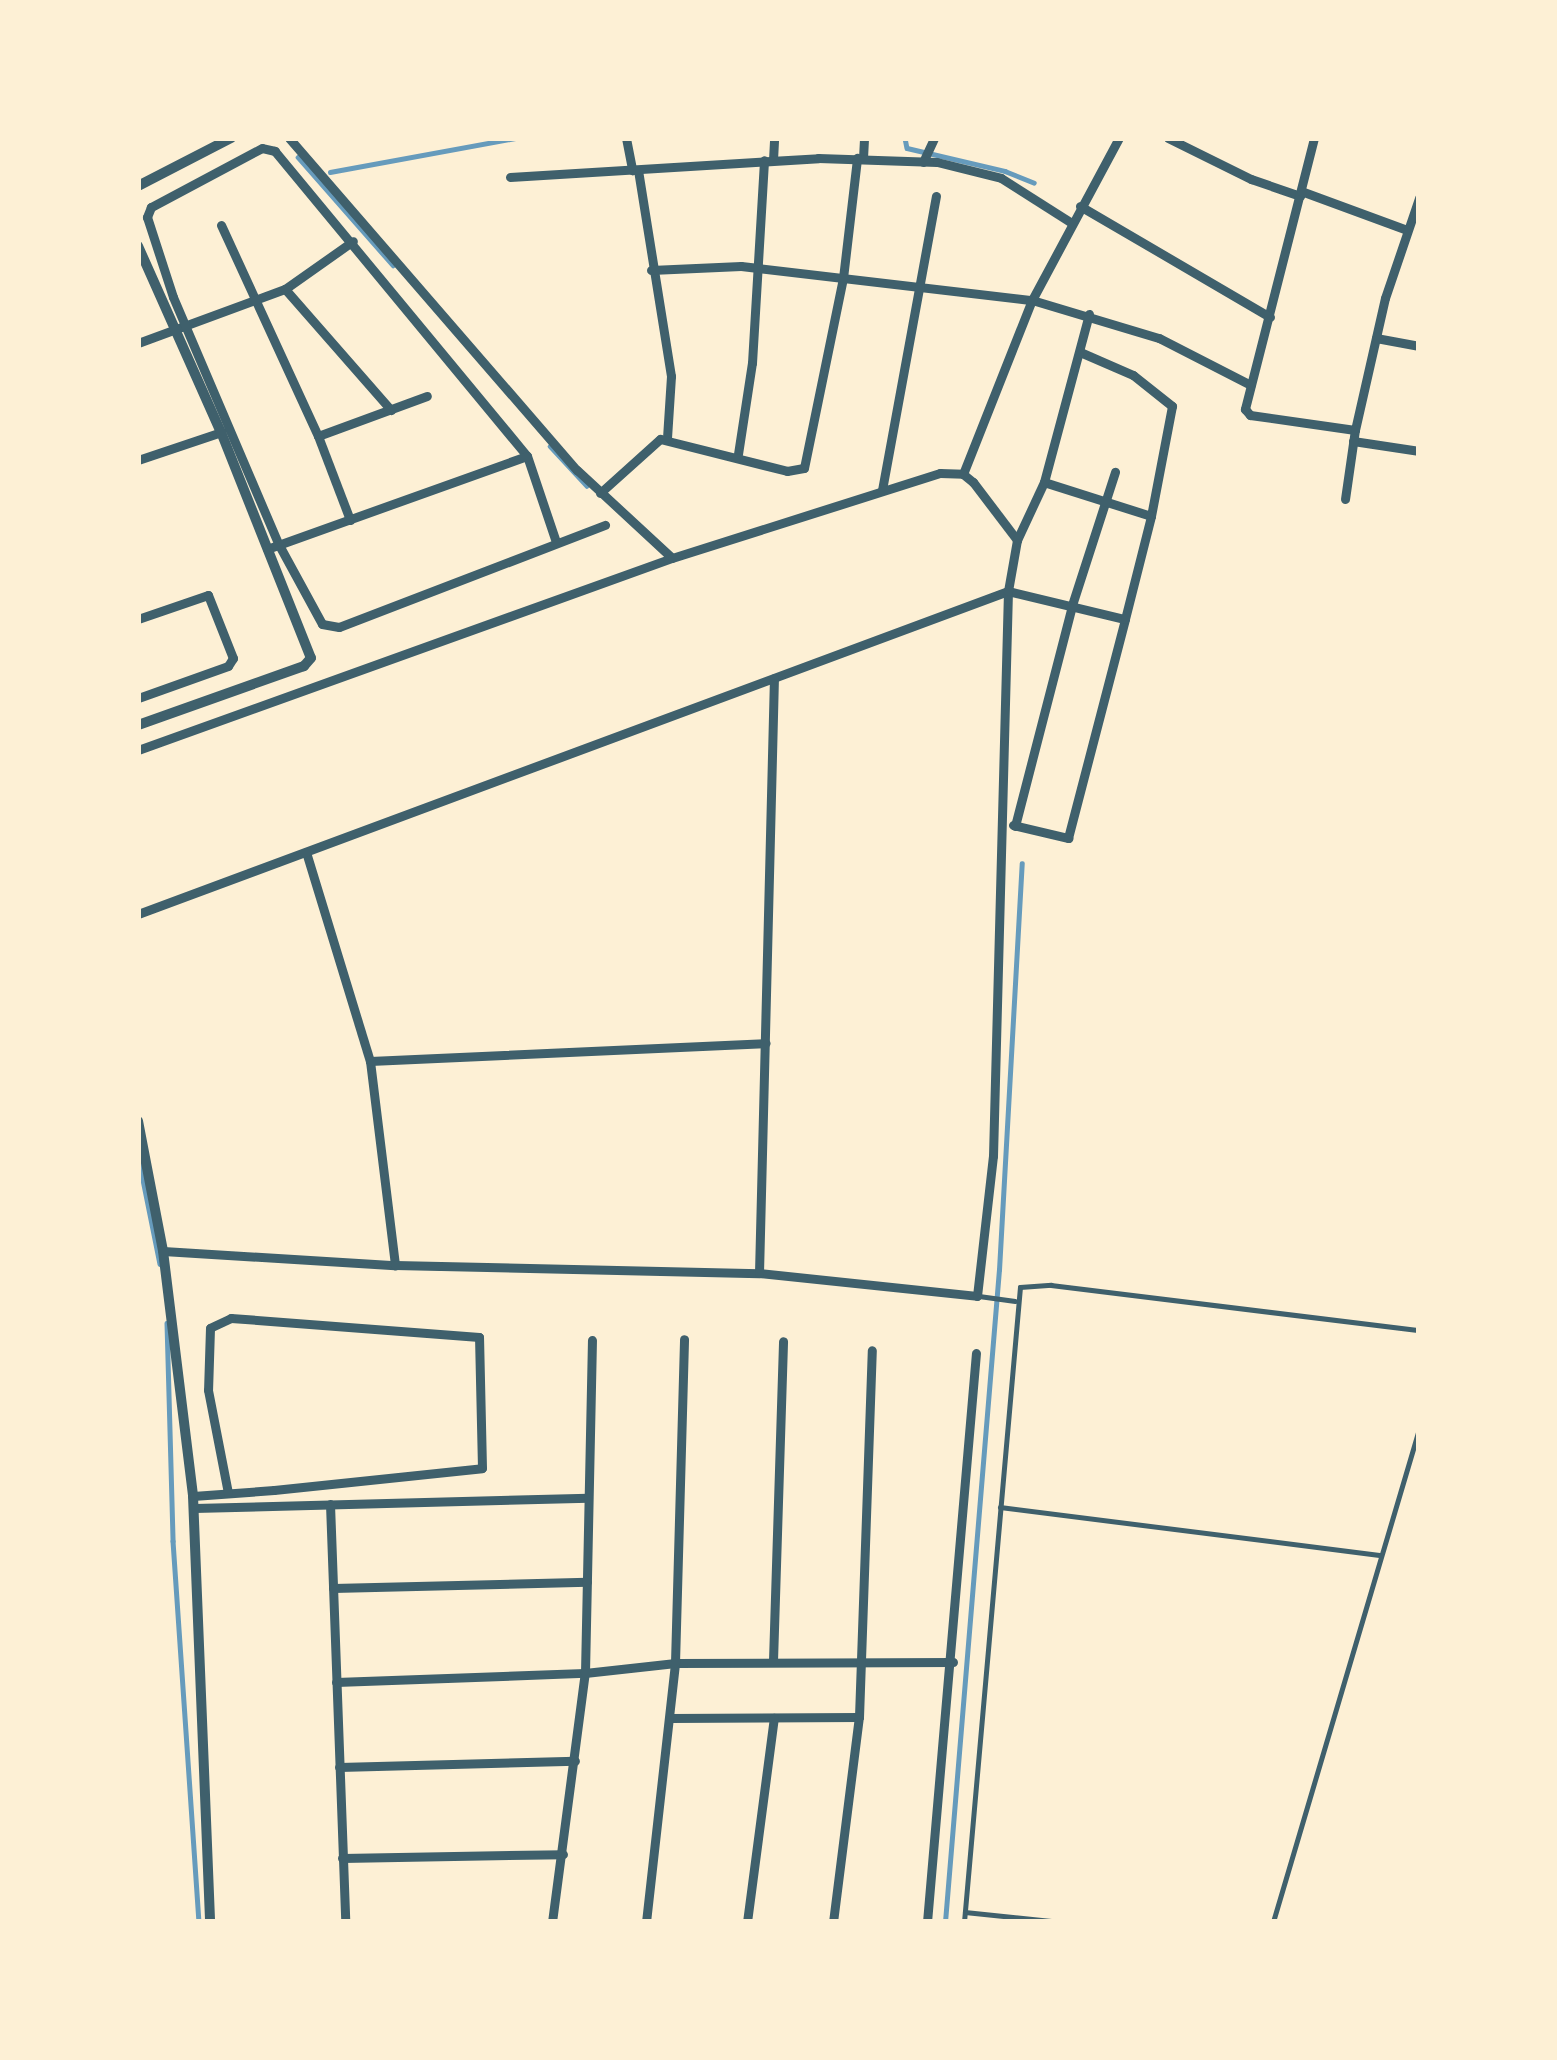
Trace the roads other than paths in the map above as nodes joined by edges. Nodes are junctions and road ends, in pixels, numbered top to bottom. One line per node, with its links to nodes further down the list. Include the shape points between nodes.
1 (231, 138): 15 (street)
2 (290, 138): 55 (street)
3 (626, 138): 13 (street)
4 (774, 138): 11 (street)
5 (864, 138): 10 (street)
6 (1119, 138): 19 (street)
7 (1168, 138): 16 (street, via 1251,179)
8 (1314, 138): 16 (street)
9 (932, 143): 12 (street)
10 (860, 158): 11 (street); 12 (street); 28 (street)
11 (769, 160): 13 (street); 26 (street)
12 (923, 161): 21 (street, via 1001,178)
13 (635, 170): 14 (street); 27 (street)
14 (510, 177)
15 (138, 186)
16 (1301, 193): 23 (street); 34 (street)
17 (936, 196): 30 (street)
18 (1419, 198): 20 (street)
19 (1080, 206): 21 (street); 34 (street)
20 (1417, 213): 23 (street)
21 (1070, 222): 31 (street)
22 (220, 225): 32 (street)
23 (1407, 230): 36 (street)
24 (353, 241): 29 (street); 35 (street, via 268,147 148,211); 49 (street)
25 (138, 246): 35 (street)
26 (756, 269): 27 (street); 28 (street); 48 (street)
27 (651, 270): 46 (street, via 671,376)
28 (843, 278): 30 (street); 48 (street, via 806,465 787,471)
29 (285, 289): 32 (street); 42 (street)
30 (917, 290): 31 (street); 54 (street)
31 (1033, 300): 33 (street); 52 (street)
32 (256, 302): 35 (street); 45 (street)
33 (1089, 314): 39 (street); 40 (street, via 1159,338)
34 (1270, 316): 40 (street)
35 (182, 331): 37 (street); 43 (street); 63 (street)
36 (1376, 338): 38 (street); 44 (street)
37 (138, 343)
38 (1419, 346)
39 (1080, 352): 53 (street); 58 (street, via 1133,375 1172,406)
40 (1251, 385): 44 (street, via 1250,415)
41 (427, 396): 42 (street)
42 (391, 410): 45 (street)
43 (221, 432): 50 (street); 63 (street)
44 (1354, 435): 47 (street); 57 (street)
45 (318, 436): 59 (street)
46 (668, 438): 48 (street); 55 (street, via 653,442)
47 (1419, 451)
48 (738, 454)
49 (527, 456): 59 (street); 62 (street)
50 (138, 460)
51 (1115, 472): 56 (street)
52 (963, 474): 54 (street, via 940,472); 61 (street)
53 (1043, 482): 56 (street); 61 (street)
54 (882, 490): 64 (street)
55 (600, 494): 64 (street)
56 (1103, 499): 58 (street); 66 (street)
57 (1345, 500)
58 (1151, 516): 68 (street)
59 (350, 520): 63 (street)
60 (605, 525): 62 (street)
61 (1017, 540): 65 (street)
62 (556, 542): 63 (street, via 339,627 325,627)
63 (273, 547): 71 (street, via 311,658)
64 (672, 558): 72 (street)
65 (1008, 591): 66 (street); 69 (street); 73 (street)
66 (1072, 605): 68 (street); 74 (street)
67 (138, 619): 70 (street, via 207,594 233,658)
68 (1125, 620): 74 (street, via 1068,838)
69 (774, 678): 75 (street); 77 (street)
70 (138, 698)
71 (138, 724)
72 (138, 750)
73 (1002, 822): 74 (street); 83 (street, via 993,1156)
74 (1016, 826)
75 (306, 852): 76 (street); 78 (street)
76 (138, 914)
77 (766, 1043): 78 (street); 82 (street)
78 (370, 1061): 81 (street)
79 (138, 1121): 80 (street)
80 (163, 1251): 81 (street); 91 (street)
81 (395, 1265): 82 (street)
82 (759, 1273): 83 (street)
83 (977, 1295): 84 (lane)
84 (1011, 1301): 85 (lane, via 1027,1284); 98 (lane)
85 (1419, 1330)
86 (684, 1339): 104 (street)
87 (592, 1340): 95 (street)
88 (783, 1341): 102 (street)
89 (872, 1350): 103 (street)
90 (976, 1353): 105 (street)
91 (183, 1395): 92 (street); 96 (street)
92 (209, 1395): 94 (street); 94 (street, via 208,1333 231,1318 472,1334 483,1348 482,1468)
93 (1419, 1429): 99 (lane)
94 (228, 1493): 96 (street)
95 (588, 1498): 97 (street); 100 (street)
96 (194, 1502): 97 (street); 116 (street)
97 (330, 1504): 101 (street)
98 (1000, 1507): 99 (lane); 115 (lane)
99 (1383, 1555): 125 (lane)
100 (587, 1582): 101 (street); 106 (street)
101 (333, 1588): 107 (street)
102 (773, 1661): 103 (street); 104 (street)
103 (862, 1661): 105 (street); 108 (street)
104 (675, 1663): 106 (street); 109 (street)
105 (953, 1663): 122 (street)
106 (585, 1673): 107 (street); 111 (street)
107 (336, 1682): 112 (street)
108 (860, 1717): 110 (street); 121 (street)
109 (670, 1718): 110 (street); 119 (street)
110 (774, 1718): 120 (street)
111 (575, 1762): 112 (street); 113 (street)
112 (339, 1767): 114 (street)
113 (563, 1854): 114 (street); 118 (street)
114 (342, 1858): 117 (street)
115 (965, 1912): 123 (lane); 124 (lane)
116 (210, 1922)
117 (345, 1922)
118 (552, 1922)
119 (646, 1922)
120 (747, 1922)
121 (832, 1922)
122 (927, 1922)
123 (964, 1922)
124 (1060, 1922)
125 (1273, 1922)

